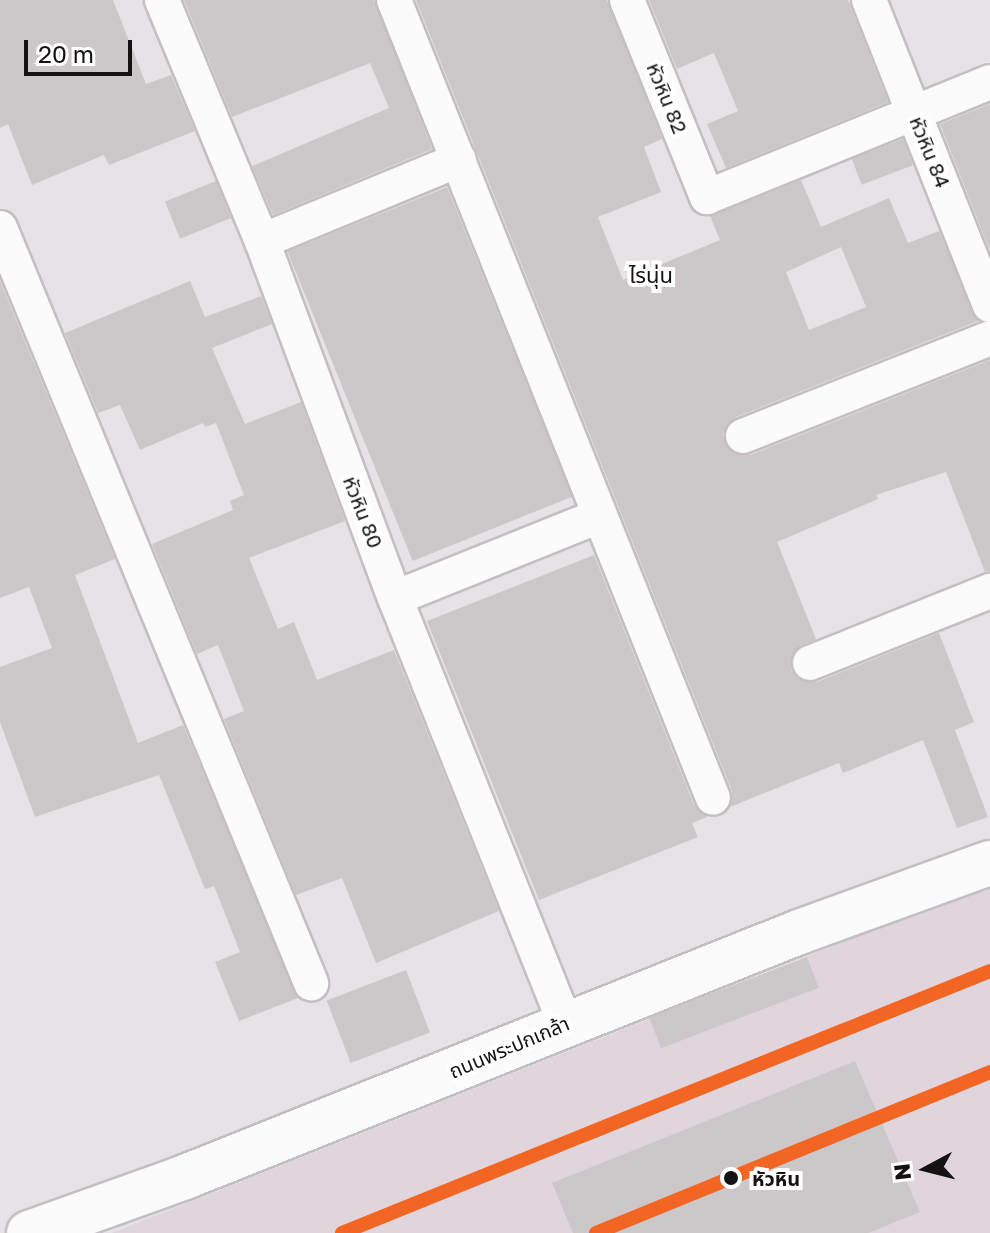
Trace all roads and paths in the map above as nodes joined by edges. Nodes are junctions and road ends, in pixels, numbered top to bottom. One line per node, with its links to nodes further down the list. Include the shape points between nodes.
1 (162, 0): 9 (street, หัวหิน 80)
2 (394, 0): 7 (street)
3 (627, 0): 6 (street, หัวหิน 82, via 707,197)
4 (869, 0): 6 (street, หัวหิน 84)
5 (990, 82): 6 (street)
6 (914, 112): 10 (street, หัวหิน 84)
7 (459, 160): 9 (street); 13 (street)
8 (0, 228): 19 (street)
9 (262, 241): 15 (street, หัวหิน 80)
10 (990, 305)
11 (990, 338): 12 (street)
12 (743, 436)
13 (597, 517): 15 (street); 17 (street)
14 (990, 591): 16 (street)
15 (395, 598): 20 (street, หัวหิน 80)
16 (810, 663)
17 (713, 798)
18 (990, 863): 20 (street, ถนนพระปกเกล้า)
19 (311, 983)
20 (565, 1023): 21 (street, ถนนพระปกเกล้า, via 199,1171)
21 (29, 1233)

